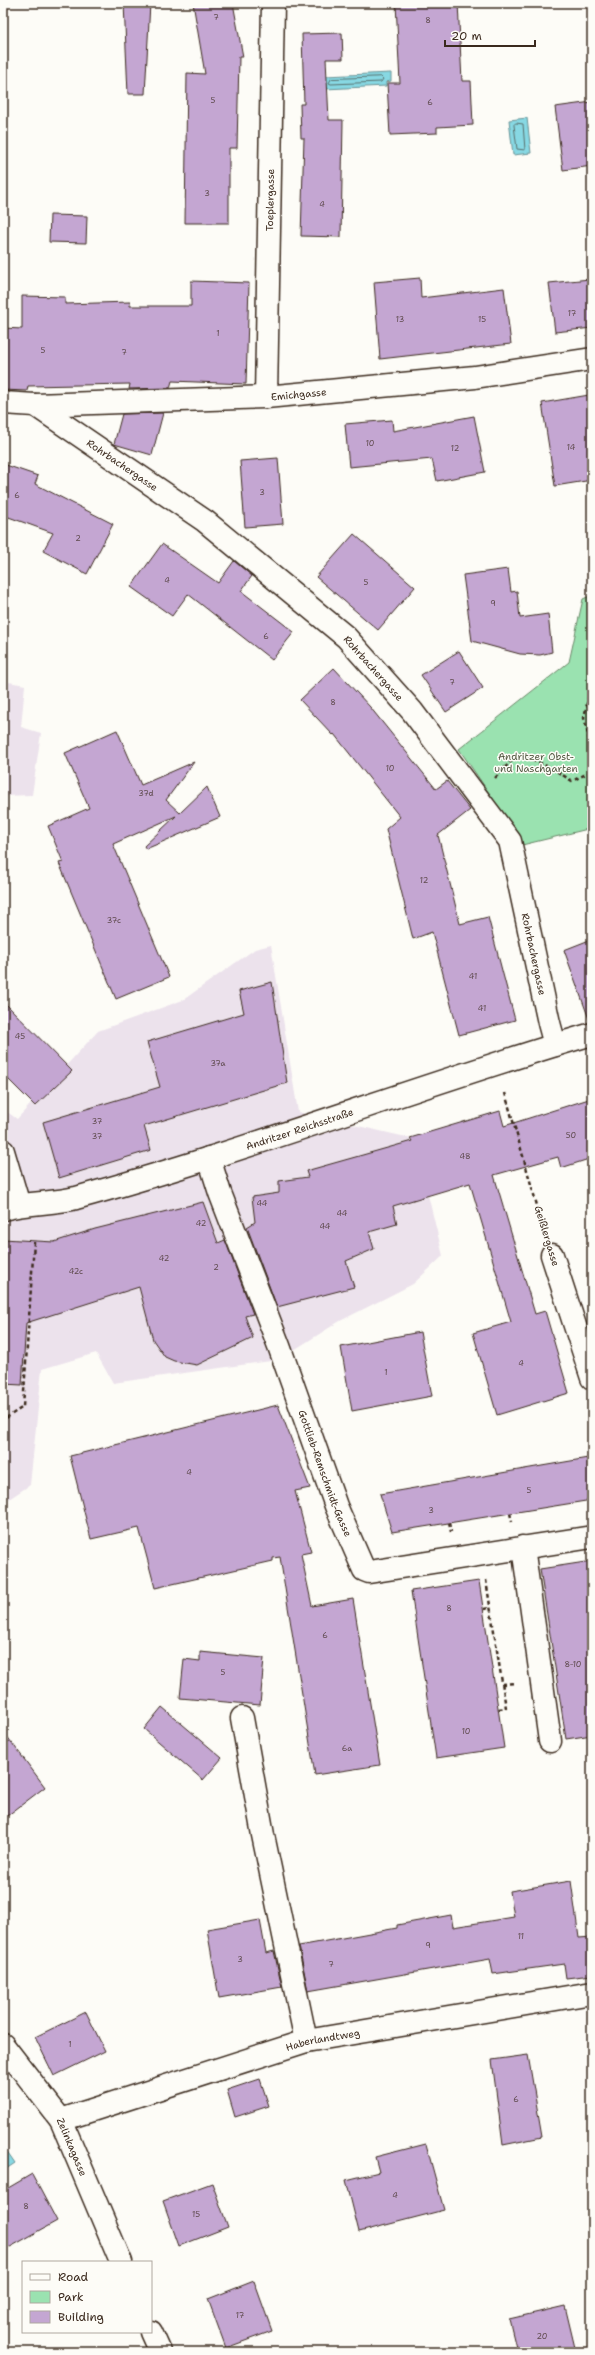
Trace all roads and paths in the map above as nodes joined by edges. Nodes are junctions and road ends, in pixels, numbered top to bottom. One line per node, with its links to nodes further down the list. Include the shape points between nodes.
1 (273, 3): 3 (street, Toeplergasse)
2 (592, 358): 3 (street, Emichgasse, via 475,377)
3 (266, 397): 5 (street, Emichgasse)
4 (3, 403): 5 (street, Emichgasse)
5 (35, 405): 7 (street, Rohrbachergasse, via 205,521 346,638 412,711)
6 (592, 680): 7 (path, via 584,718 592,751 590,772 572,781 519,753)
7 (477, 797): 9 (street, Rohrbachergasse, via 510,841)
8 (592, 1034): 9 (street, Andritzer Reichsstraße)
9 (556, 1045): 12 (street, Andritzer Reichsstraße)
10 (505, 1093): 15 (path, Geißlergasse)
11 (3, 1151): 13 (street)
12 (209, 1158): 13 (street, Andritzer Reichsstraße, via 75,1198 49,1204); 19 (street, Gottlieb-Remschmidt-Gasse, via 336,1506 364,1570 369,1572)
13 (11, 1207)
14 (34, 1242): 17 (path, via 23,1407)
15 (552, 1255): 16 (street, Geißlergasse)
16 (592, 1378)
17 (6, 1418)
18 (592, 1536): 19 (street, Gottlieb-Remschmidt-Gasse)
19 (522, 1547): 25 (street)
20 (486, 1577): 21 (path)
21 (490, 1608): 22 (path); 23 (path, via 506,1708)
22 (484, 1609)
23 (498, 1709)
24 (242, 1718): 27 (street, via 263,1835)
25 (550, 1741)
26 (592, 1992): 27 (street, Haberlandtweg)
27 (306, 2041): 29 (street, Haberlandtweg)
28 (3, 2045): 29 (street, Zelinkagasse)
29 (61, 2120): 30 (street, Zelinkagasse)
30 (121, 2261)
31 (150, 2333): 32 (street)
32 (160, 2352)

